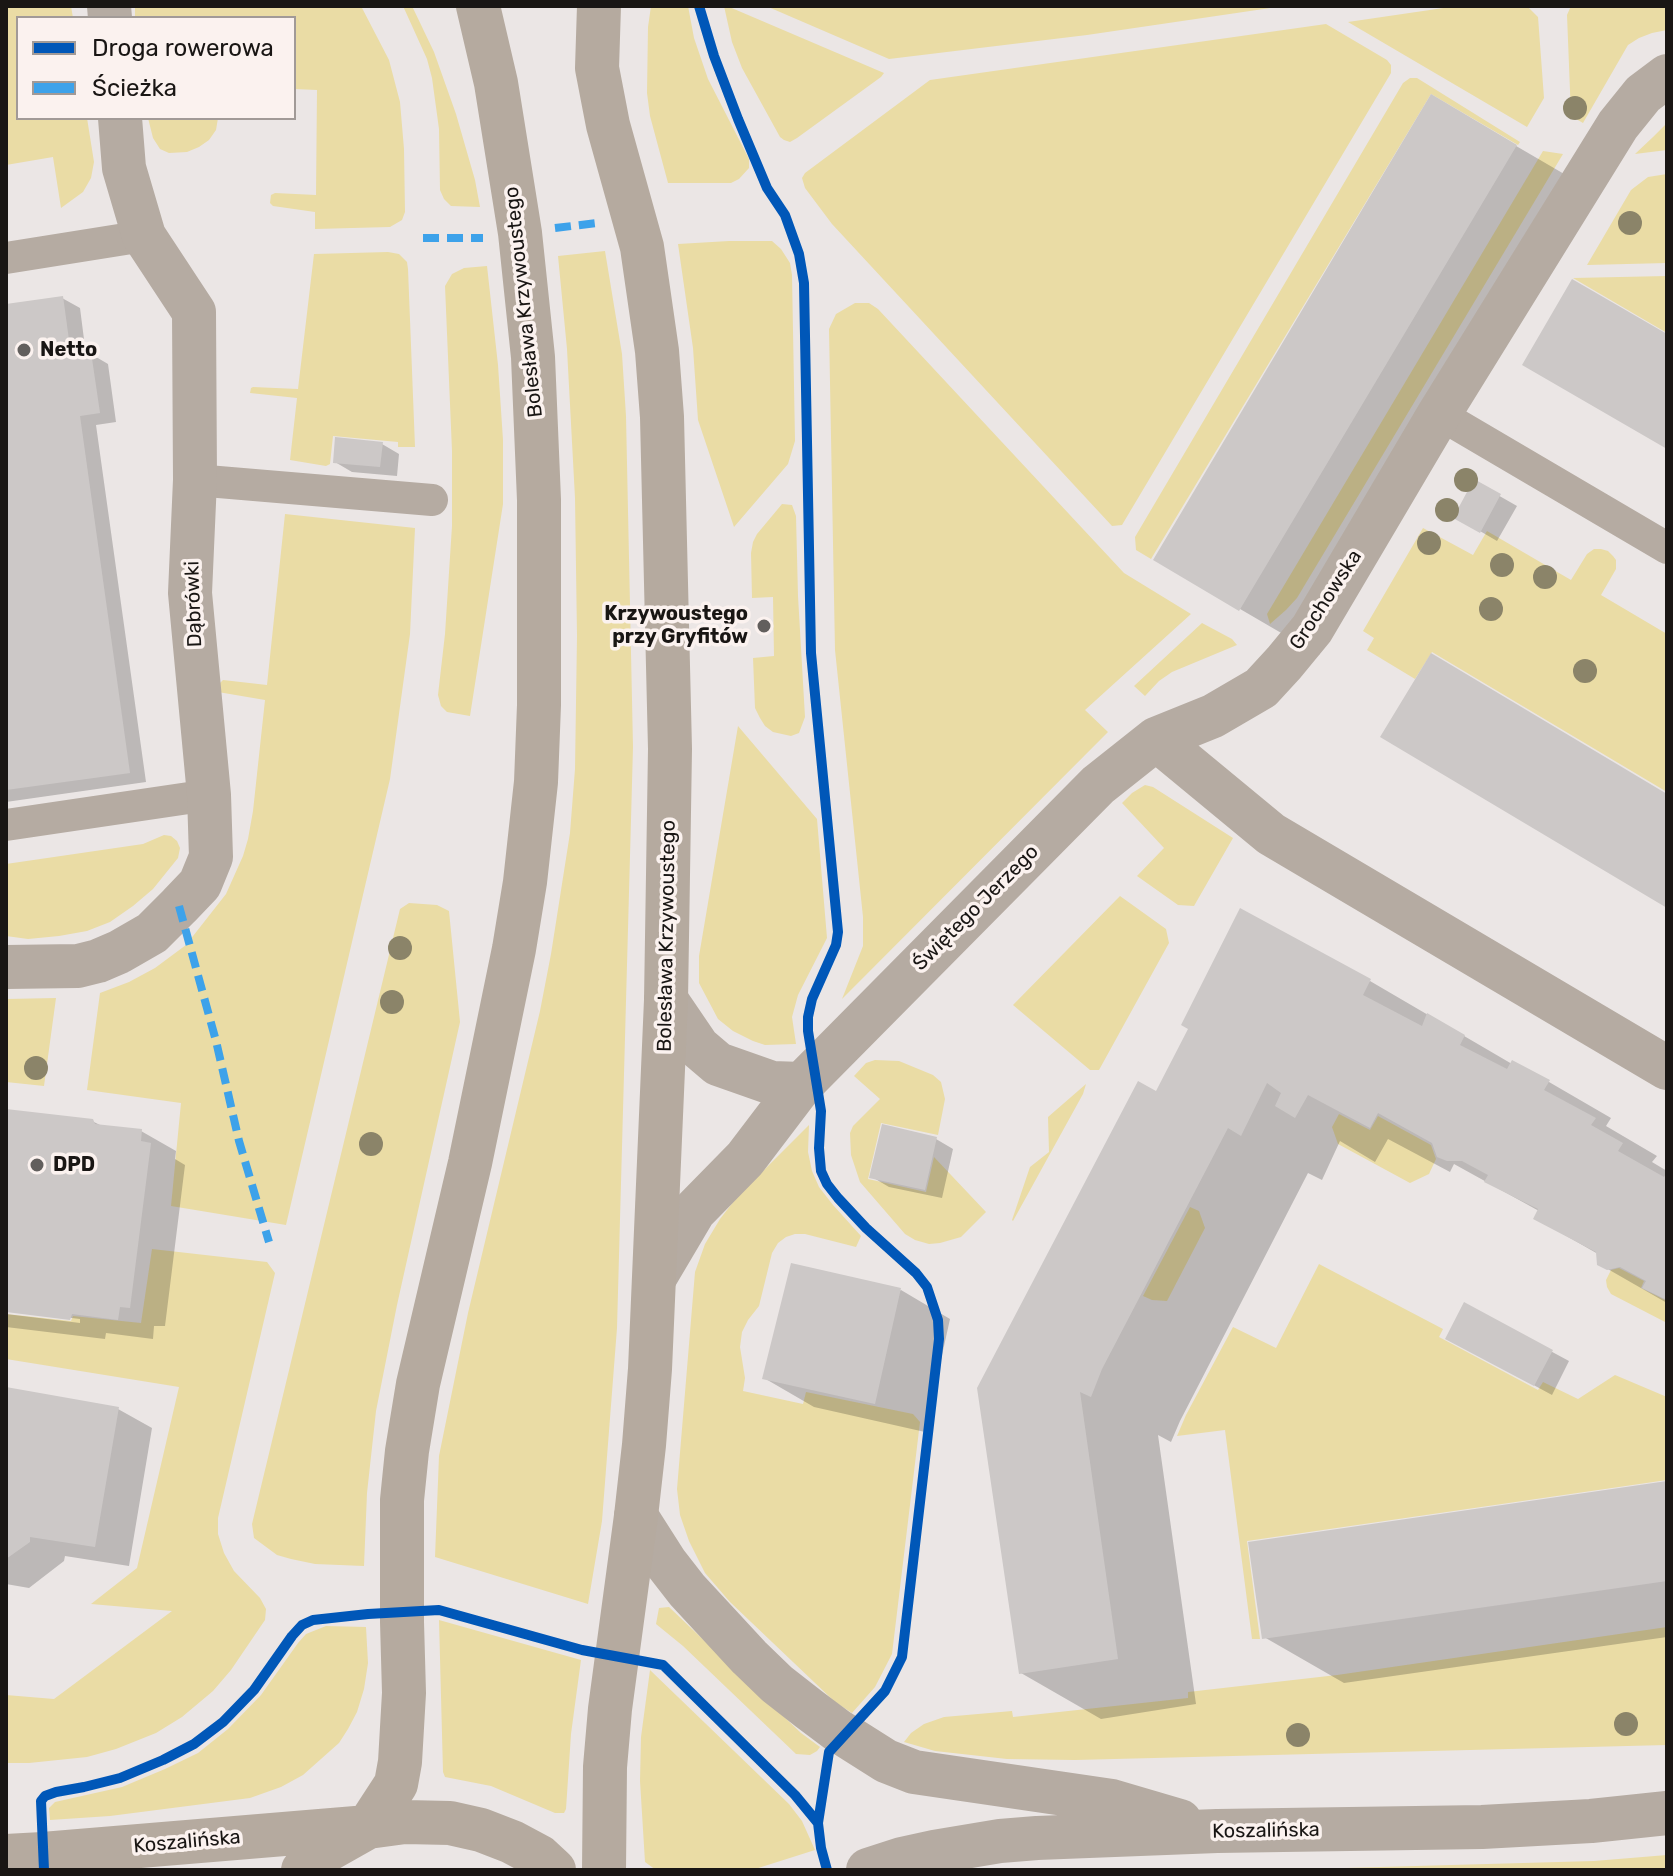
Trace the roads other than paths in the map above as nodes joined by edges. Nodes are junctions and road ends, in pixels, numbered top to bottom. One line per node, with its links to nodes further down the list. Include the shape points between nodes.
1 (478, 6): 21 (main road, Bolesława Krzywoustego, via 520,233 533,357 539,500 536,782 514,949 411,1424 402,1500 400,1762 396,1784)
2 (599, 6): 15 (main road, Bolesława Krzywoustego, via 597,68 642,247 662,417 670,749)
3 (1655, 85): 7 (street, Grochowska, via 1610,136)
4 (120, 120): 5 (street, Dąbrówki, via 124,168)
5 (144, 236): 6 (lane); 8 (street, Dąbrówki, via 194,312)
6 (6, 258)
7 (1439, 414): 10 (lane); 11 (street, Grochowska, via 1312,629 1284,663 1261,688 1213,716)
8 (195, 480): 9 (lane); 12 (street, Dąbrówki, via 190,593)
9 (432, 500)
10 (1667, 548)
11 (1156, 739): 16 (street, via 1271,834); 17 (street, Świętego Jerzego, via 1098,785)
12 (209, 795): 13 (lane); 14 (street, Dąbrówki, via 211,857 200,884 152,933 78,966)
13 (6, 825)
14 (6, 967)
15 (666, 1000): 17 (street, via 698,1047 718,1064 772,1083); 18 (main road, Bolesława Krzywoustego)
16 (1667, 1068)
17 (802, 1084): 18 (street, Świętego Jerzego, via 745,1159 694,1211)
18 (655, 1277): 19 (main road, Bolesława Krzywoustego)
19 (636, 1516): 22 (street, via 687,1590 749,1657 809,1709 886,1761 914,1772 1112,1801); 26 (main road, Bolesława Krzywoustego, via 605,1767)
20 (1667, 1813): 22 (street, Koszalińska, via 1482,1827)
21 (368, 1827): 23 (main road, Koszalińska); 24 (main road); 25 (main road, Koszalińska, via 450,1823 481,1830 540,1857)
22 (1217, 1831): 27 (street, Koszalińska, via 1000,1841)
23 (6, 1856)
24 (303, 1870)
25 (554, 1870)
26 (604, 1870)
27 (868, 1870)

